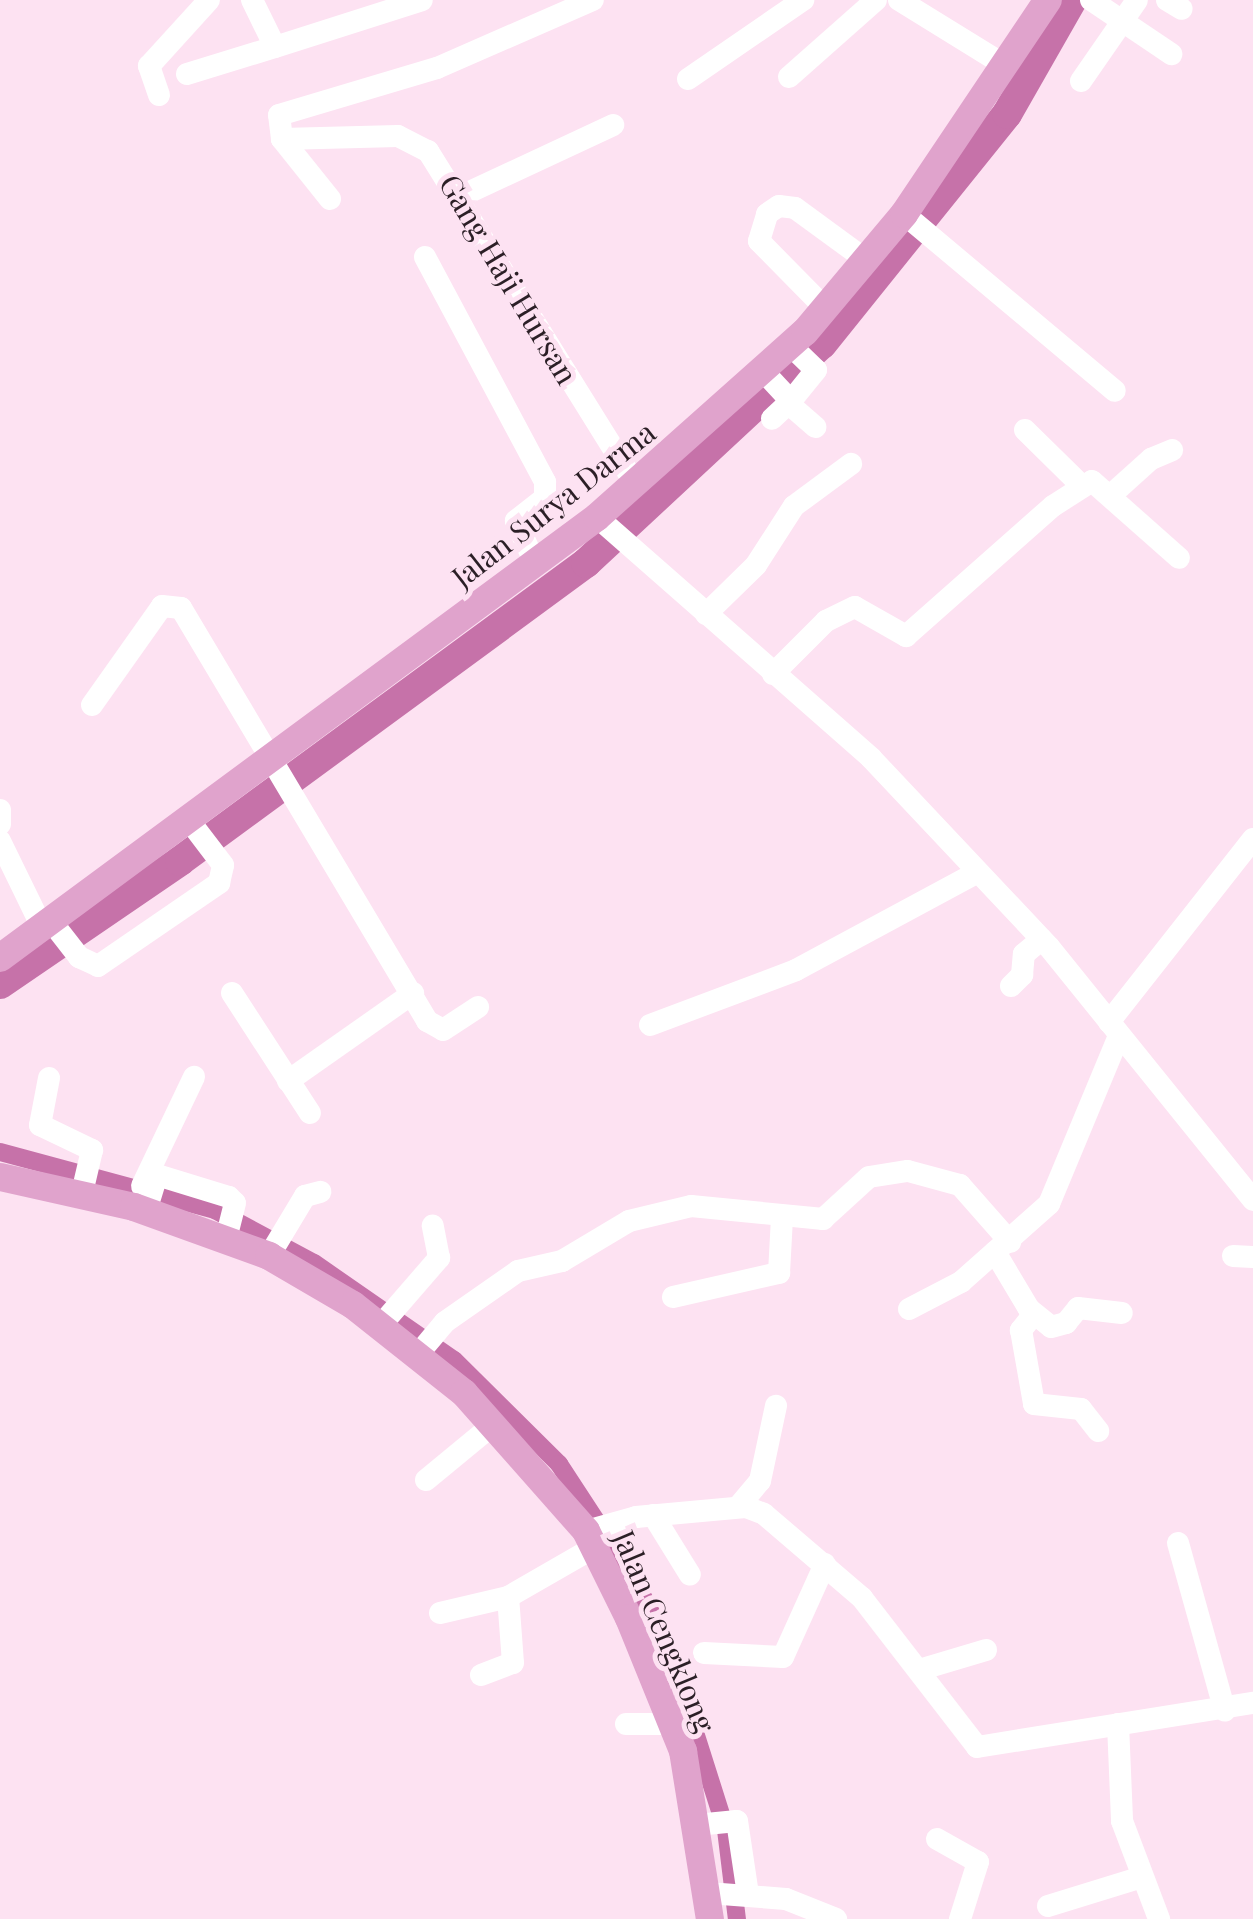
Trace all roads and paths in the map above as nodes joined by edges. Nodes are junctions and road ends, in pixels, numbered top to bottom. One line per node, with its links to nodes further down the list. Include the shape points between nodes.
1 (209, 0): 18 (street, via 149,66)
2 (252, 0): 11 (street)
3 (422, 0): 11 (street)
4 (593, 0): 20 (street, via 437,68 288,110 280,116)
5 (802, 0): 16 (street)
6 (876, 0): 15 (street)
7 (900, 0): 13 (street)
8 (1048, 0): 13 (main road, Jalan Surya Darma)
9 (1137, 0): 10 (street)
10 (1106, 10): 12 (street); 17 (street)
11 (274, 47): 14 (street)
12 (1171, 54)
13 (1006, 66): 23 (main road, Jalan Surya Darma)
14 (186, 74)
15 (789, 77)
16 (688, 78)
17 (1081, 82)
18 (159, 95)
19 (613, 125): 21 (street)
20 (282, 138): 21 (street, Gang Haji Hursan, via 407,137 437,161); 22 (street)
21 (461, 196): 34 (street, Gang Haji Hursan)
22 (330, 198)
23 (908, 217): 25 (main road, Jalan Surya Darma); 28 (street)
24 (425, 257): 39 (street, via 545,482 545,498 516,520)
25 (866, 260): 26 (main road, Jalan Surya Darma); 26 (street, via 795,208 779,206 767,214 759,241)
26 (826, 308): 27 (main road, Jalan Surya Darma)
27 (800, 354): 29 (main road, Jalan Surya Darma); 29 (street, via 814,375)
28 (1115, 391)
29 (779, 395): 30 (street); 34 (main road, Jalan Surya Darma)
30 (815, 427)
31 (1025, 430): 35 (street)
32 (1172, 450): 36 (street)
33 (851, 464): 40 (street, via 794,506 756,565)
34 (636, 484): 37 (main road, Jalan Surya Darma)
35 (1082, 486): 36 (street, via 1092,481); 41 (street, via 968,576 906,636 855,606 826,621)
36 (1111, 494): 38 (street)
37 (603, 523): 39 (main road, Jalan Surya Darma); 40 (street)
38 (1180, 558)
39 (535, 563): 43 (main road, Jalan Surya Darma)
40 (706, 614): 41 (street)
41 (773, 674): 49 (street, via 871,758)
42 (92, 705): 43 (street, via 162,606 176,604)
43 (270, 764): 46 (main road, Jalan Surya Darma); 55 (street)
44 (0, 810): 45 (street)
45 (0, 824)
46 (197, 829): 50 (main road, Jalan Surya Darma); 50 (street, via 223,865 218,884 98,966 78,957)
47 (1253, 839): 58 (street)
48 (0, 841): 50 (street)
49 (976, 873): 51 (street); 57 (street, via 796,970)
50 (50, 926): 52 (main road, Jalan Surya Darma)
51 (1042, 940): 53 (street, via 1024,954 1022,976); 58 (street)
52 (0, 958)
53 (1012, 986)
54 (232, 992): 61 (street)
55 (413, 993): 56 (street, via 436,1029); 61 (street)
56 (478, 1007)
57 (650, 1025)
58 (1114, 1030): 66 (street); 71 (street, via 1049,1204)
59 (50, 1078): 64 (street, via 40,1125 89,1147)
60 (194, 1078): 65 (street)
61 (288, 1081): 62 (street)
62 (310, 1113)
63 (0, 1177): 64 (main road, Jalan Cengklong)
64 (86, 1180): 65 (main road, Jalan Cengklong)
65 (144, 1197): 69 (main road, Jalan Cengklong); 69 (street, via 157,1175 230,1197)
66 (1253, 1200)
67 (302, 1211): 72 (street)
68 (782, 1217): 71 (street, via 823,1219 869,1176 908,1171 960,1185); 73 (street, via 779,1273); 78 (street, via 691,1206 628,1221 562,1261 518,1271 445,1322)
69 (229, 1226): 72 (main road, Jalan Cengklong)
70 (433, 1226): 77 (street, via 439,1258)
71 (1002, 1247): 74 (street, via 961,1282); 76 (street)
72 (277, 1254): 77 (main road, Jalan Cengklong)
73 (673, 1297)
74 (909, 1309)
75 (1122, 1313): 76 (street, via 1080,1308 1059,1328)
76 (1034, 1314): 81 (street, via 1021,1330 1034,1404 1081,1409)
77 (384, 1322): 78 (main road, Jalan Cengklong)
78 (423, 1349): 80 (main road, Jalan Cengklong)
79 (776, 1406): 83 (street, via 760,1481)
80 (494, 1424): 82 (street); 85 (main road, Jalan Cengklong)
81 (1098, 1432)
82 (426, 1480)
83 (738, 1508): 84 (street); 87 (street, via 764,1514)
84 (644, 1516): 85 (street); 88 (street)
85 (593, 1536): 89 (street); 98 (main road, Jalan Cengklong)
86 (1178, 1542): 96 (street)
87 (826, 1564): 92 (street, via 783,1657); 93 (street)
88 (690, 1576)
89 (508, 1597): 90 (street); 94 (street, via 513,1663)
90 (440, 1612)
91 (986, 1650): 93 (street)
92 (704, 1653)
93 (920, 1670): 99 (street, via 978,1748)
94 (480, 1675)
95 (1253, 1703): 96 (street)
96 (1224, 1711): 99 (street)
97 (626, 1724): 98 (street)
98 (672, 1724): 100 (main road, Jalan Cengklong)
99 (1118, 1724): 102 (street, via 1122,1821)
100 (703, 1825): 103 (street, via 736,1821); 104 (main road, Jalan Cengklong)
101 (937, 1838): 108 (street, via 978,1862)
102 (1139, 1878): 105 (street); 109 (street)
103 (746, 1895): 104 (street); 106 (street)
104 (712, 1903)
105 (1048, 1906)
106 (770, 1908): 107 (street)
107 (836, 1919)
108 (960, 1919)
109 (1158, 1919)

